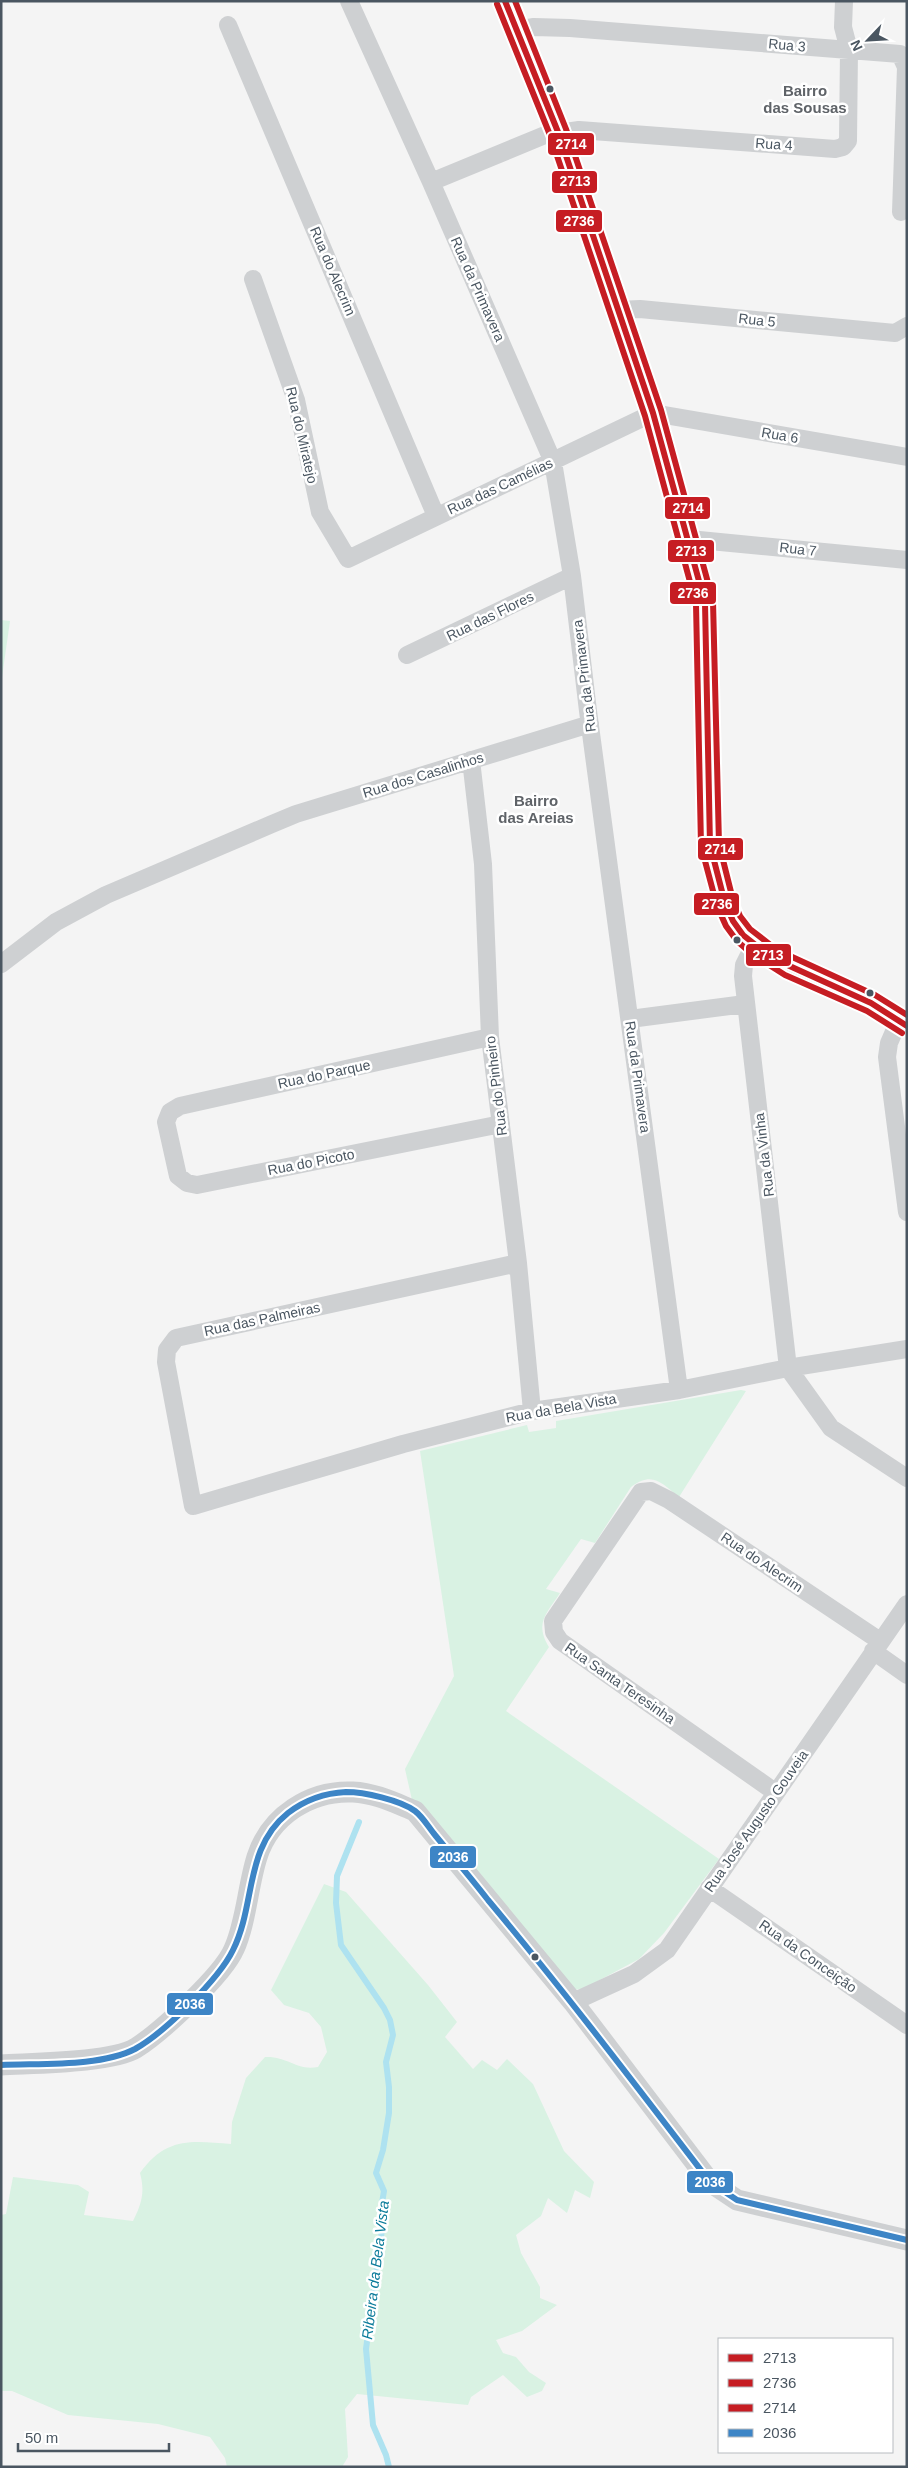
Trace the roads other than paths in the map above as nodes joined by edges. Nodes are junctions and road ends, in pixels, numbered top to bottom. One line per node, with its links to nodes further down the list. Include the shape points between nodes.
1 (349, 1): 8 (street, Rua da Primavera)
2 (505, 1): 5 (street)
3 (844, 1): 6 (street, Rua 4, via 843,27)
4 (228, 25): 16 (street, Rua do Alecrim)
5 (515, 30): 6 (street, Rua 3, via 570,28); 7 (street)
6 (849, 50): 7 (street, Rua 4, via 848,141 843,147 835,149 578,130); 9 (street, Rua 3, via 900,54 905,60)
7 (558, 132): 8 (street); 11 (street)
8 (431, 182): 15 (street, Rua da Primavera)
9 (901, 212)
10 (253, 279): 18 (street, Rua do Miratejo, via 296,400 320,512)
11 (618, 310): 12 (street, Rua 5, via 640,309); 13 (street)
12 (901, 330)
13 (653, 413): 14 (street, Rua 6); 15 (street, Rua das Camélias); 17 (street)
14 (907, 458)
15 (553, 462): 16 (street, Rua das Camélias); 20 (street, Rua da Primavera)
16 (436, 516): 18 (street, Rua das Camélias)
17 (689, 539): 19 (street, Rua 7); 24 (street, via 705,603 710,845 724,903 734,922)
18 (348, 559)
19 (907, 560)
20 (572, 576): 21 (street, Rua das Flores); 22 (street, Rua da Primavera)
21 (407, 655)
22 (590, 724): 23 (street, Rua dos Casalinhos); 27 (street, Rua da Primavera)
23 (471, 760): 25 (street, Rua dos Casalinhos, via 296,814 106,895 56,922); 29 (street, Rua do Pinheiro, via 482,864)
24 (754, 945): 26 (street, Rua da Vinha, via 744,965); 28 (street)
25 (1, 964)
26 (746, 1004): 27 (street); 35 (street, Rua da Vinha)
27 (630, 1018): 36 (street, Rua da Primavera)
28 (903, 1023): 32 (street, via 889,1043 887,1057)
29 (490, 1037): 30 (street, Rua do Parque, via 180,1106 170,1112); 31 (street, Rua do Pinheiro)
30 (166, 1122): 31 (street, Rua do Picoto, via 178,1176 196,1186)
31 (501, 1124): 33 (street, Rua do Pinheiro)
32 (907, 1212)
33 (518, 1263): 37 (street, Rua do Pinheiro); 40 (street, Rua das Palmeiras, via 176,1338 166,1350 166,1362)
34 (907, 1349): 35 (street, Rua da Bela Vista)
35 (788, 1368): 36 (street, Rua da Bela Vista); 38 (street, via 831,1428)
36 (679, 1390): 37 (street, Rua da Bela Vista)
37 (532, 1411): 40 (street, Rua da Bela Vista, via 403,1444)
38 (907, 1478)
39 (641, 1492): 42 (street, Rua do Alecrim, via 651,1491 669,1500); 44 (street, Rua Santa Teresinha, via 553,1621 554,1632 560,1641)
40 (193, 1506)
41 (907, 1604): 42 (street, Rua José Augusto Gouveia)
42 (877, 1646): 43 (street, Rua do Alecrim); 44 (street, Rua José Augusto Gouveia)
43 (907, 1675)
44 (775, 1792): 45 (street, Rua José Augusto Gouveia)
45 (710, 1888): 46 (street, Rua José Augusto Gouveia, via 667,1950 634,1974); 47 (street, Rua da Conceição)
46 (574, 2002): 48 (street, via 414,1811 380,1797 353,1792 323,1795 295,1806 272,1826 257,1856 235,1948 224,1966 172,2019 136,2048 120,2055); 49 (street, via 710,2182 737,2200)
47 (907, 2025)
48 (1, 2065)
49 (907, 2240)

